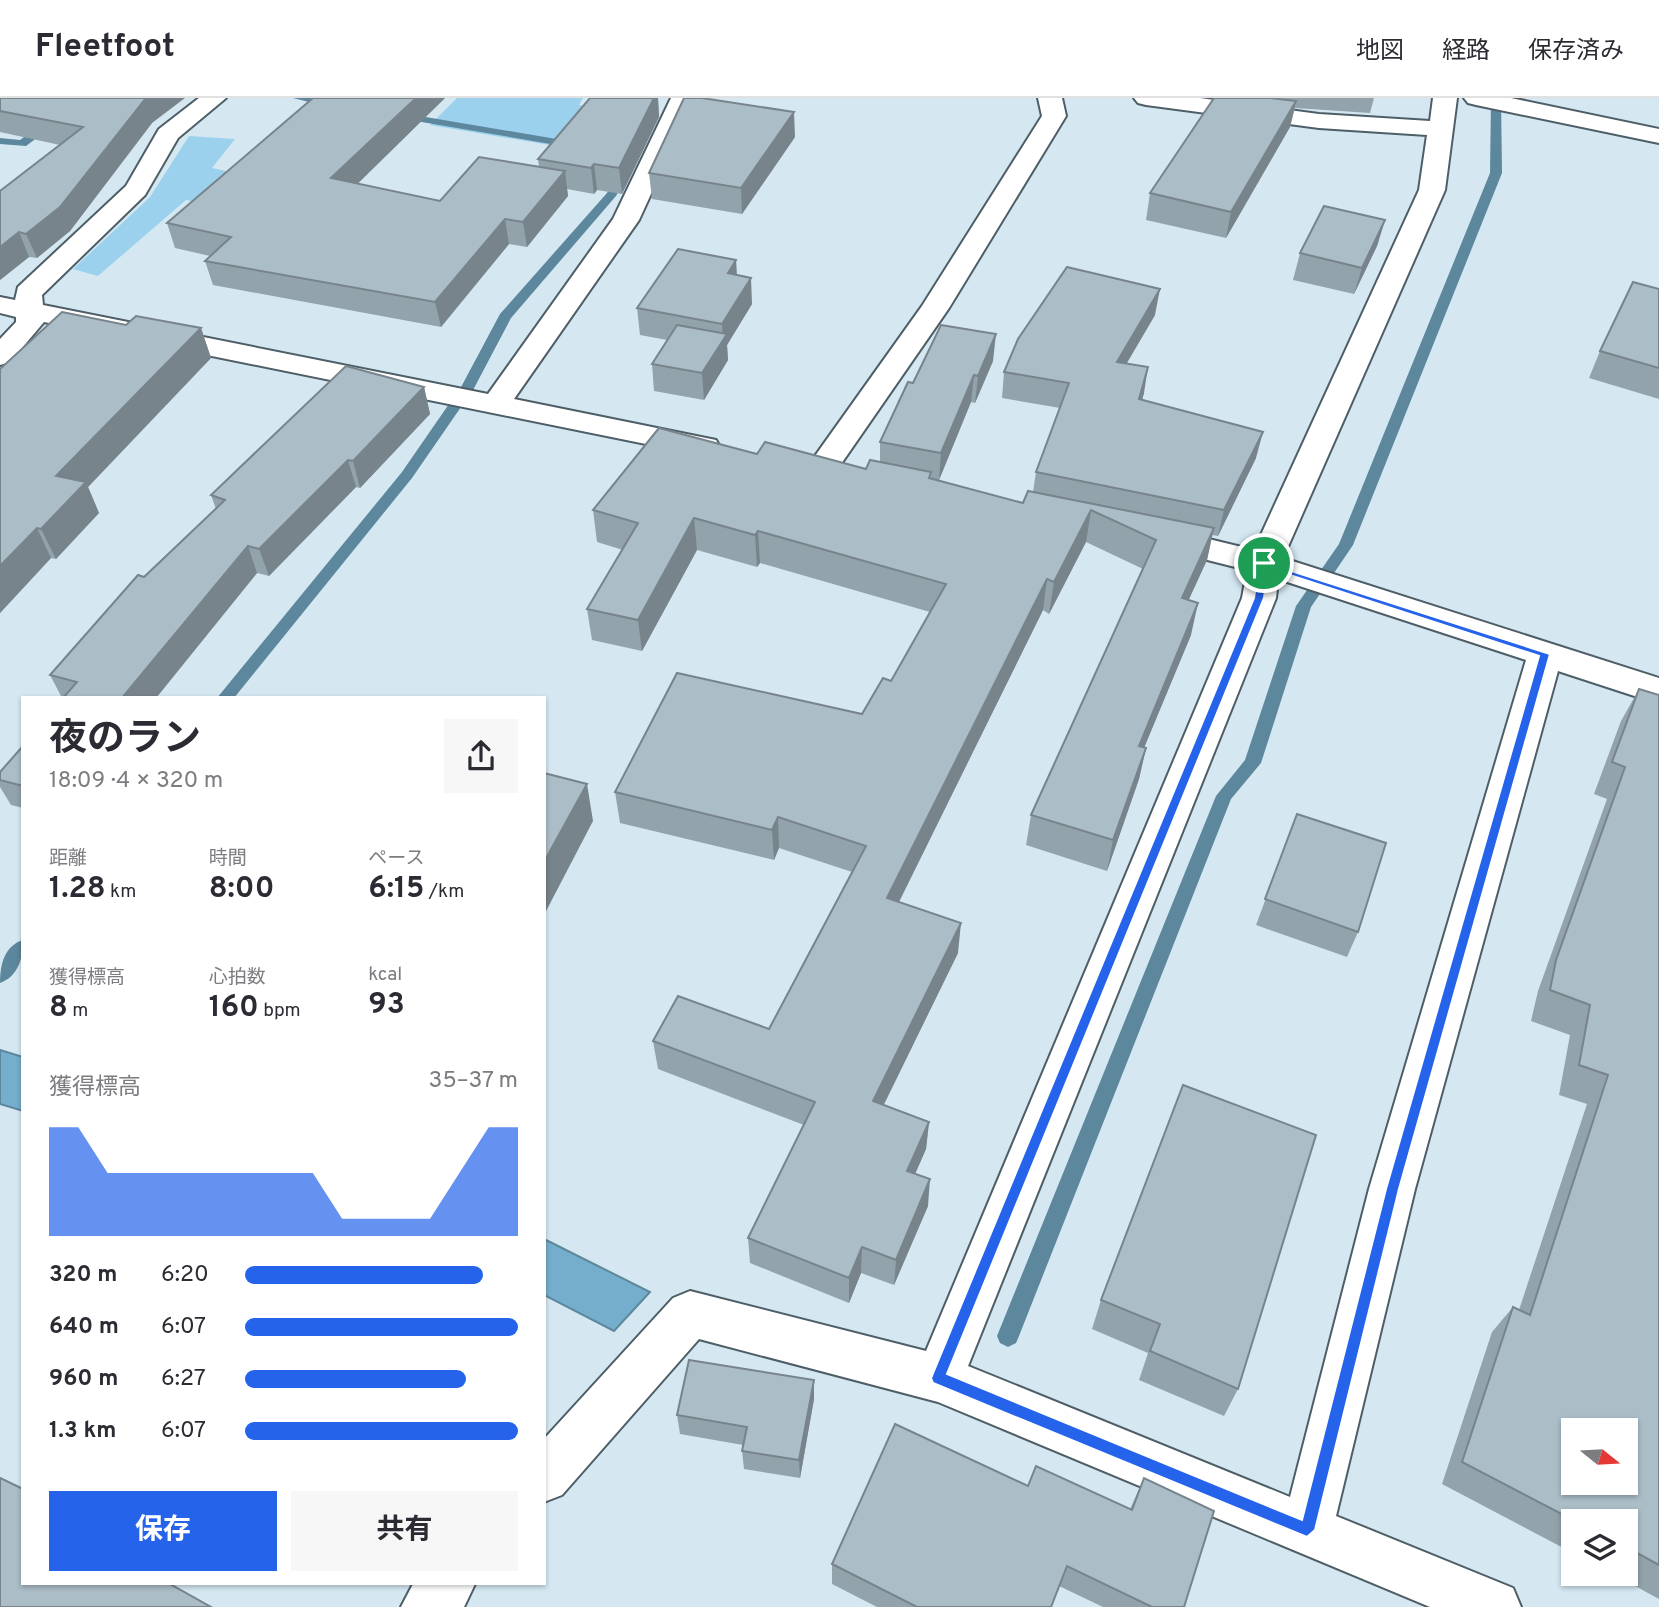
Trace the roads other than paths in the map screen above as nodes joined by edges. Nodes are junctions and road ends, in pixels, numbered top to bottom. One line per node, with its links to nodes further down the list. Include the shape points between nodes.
1 (214, 98): 9 (street, via 167,134 136,190)
2 (683, 98): 11 (street, via 626,220)
3 (1050, 98): 13 (street, via 1054,116 935,308 807,468)
4 (1146, 98): 7 (street, via 1319,121)
5 (1445, 98): 7 (street)
6 (1477, 98): 8 (street)
7 (1441, 128): 15 (street, via 1432,190)
8 (1659, 136)
9 (14, 308): 10 (street, via 30,323); 11 (street)
10 (0, 356)
11 (495, 405): 12 (street)
12 (726, 451)
13 (858, 478)
14 (1135, 533): 15 (street)
15 (1264, 563): 16 (street); 18 (street, via 1259,598)
16 (1545, 654): 17 (street); 20 (street, via 1392,1189)
17 (1659, 691)
18 (939, 1378): 19 (street, via 690,1314); 20 (street)
19 (546, 1475)
20 (1307, 1530): 23 (street)
21 (448, 1585): 22 (street)
22 (429, 1607)
23 (1494, 1607)

